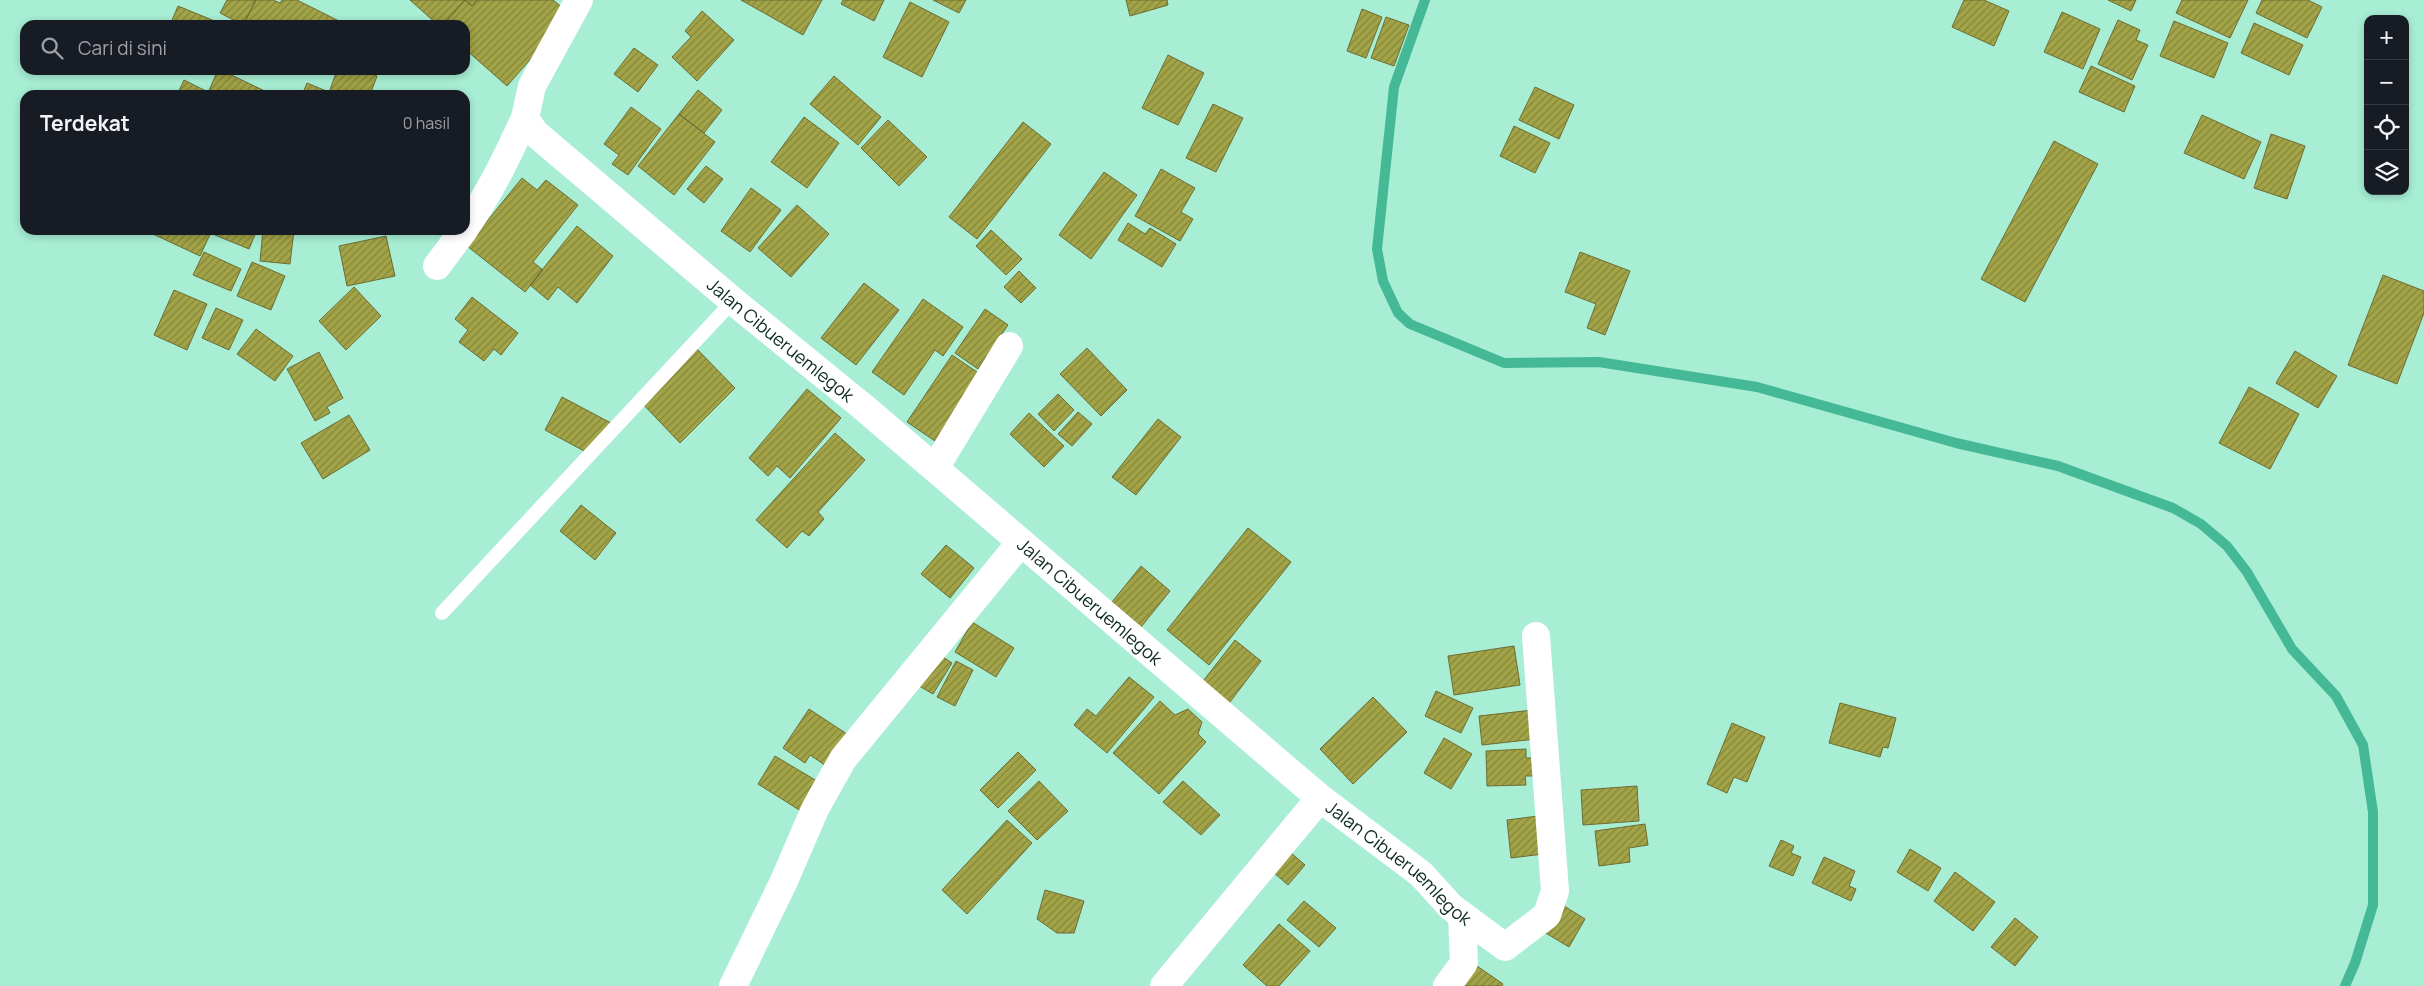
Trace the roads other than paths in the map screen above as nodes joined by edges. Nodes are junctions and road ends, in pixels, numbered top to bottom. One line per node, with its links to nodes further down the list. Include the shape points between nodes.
1 (579, 0): 2 (street, via 532,86)
2 (525, 118): 3 (street, via 500,172); 6 (street, Jalan Cibueruemlegok, via 536,133)
3 (470, 221)
4 (460, 235): 5 (street)
5 (438, 266)
6 (734, 301): 8 (street, Jalan Cibueruemlegok); 10 (lane)
7 (1009, 346): 8 (street)
8 (935, 468): 9 (street, Jalan Cibueruemlegok)
9 (1021, 542): 12 (street, Jalan Cibueruemlegok); 14 (street, via 843,760 815,809)
10 (442, 613)
11 (1536, 636): 13 (street, Jalan Cibueruemlegok, via 1555,891 1547,915 1505,946)
12 (1320, 798): 13 (street, Jalan Cibueruemlegok, via 1421,874); 15 (street)
13 (1462, 915): 16 (street, via 1464,963)
14 (733, 986)
15 (1164, 986)
16 (1447, 986)

